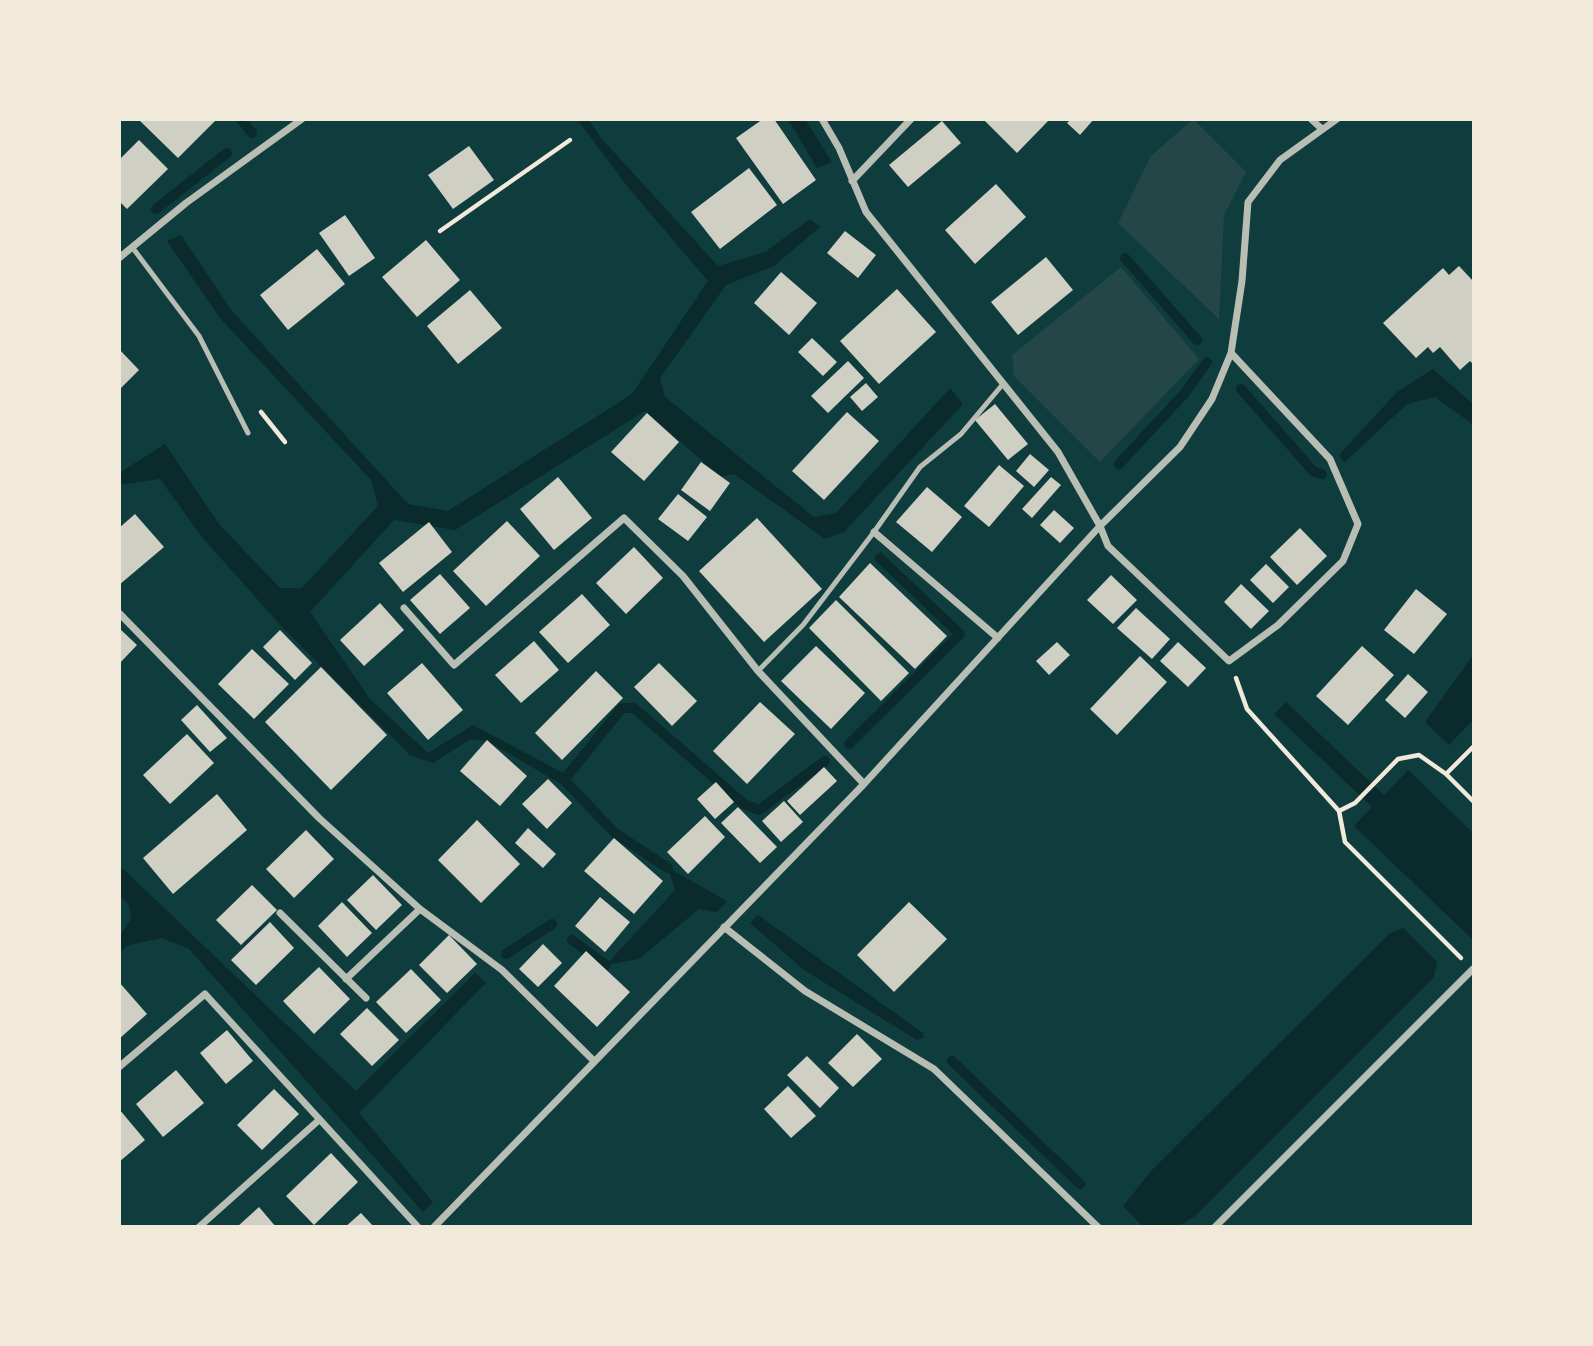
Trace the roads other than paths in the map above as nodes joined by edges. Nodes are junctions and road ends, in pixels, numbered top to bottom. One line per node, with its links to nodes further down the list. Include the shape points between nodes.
1 (302, 119): 8 (street)
2 (822, 119): 7 (street)
3 (911, 119): 7 (street)
4 (1311, 119): 6 (street)
5 (1337, 119): 6 (street)
6 (1322, 130): 10 (street, via 1280,160 1248,202)
7 (852, 181): 11 (street, via 866,212)
8 (132, 247): 9 (street); 12 (lane, via 199,336)
9 (119, 258)
10 (1231, 353): 13 (street, via 1212,399 1180,447); 13 (street, via 1330,459 1358,524 1343,561 1278,625 1229,661 1108,546)
11 (1003, 384): 13 (street, via 1058,452); 14 (lane, via 961,434 920,467)
12 (248, 433)
13 (1100, 526): 17 (street)
14 (874, 532): 17 (street); 18 (lane, via 803,625)
15 (404, 608): 18 (street, via 454,665 624,518 683,576)
16 (119, 613): 20 (street, via 318,818)
17 (998, 638): 19 (street)
18 (758, 671): 19 (street)
19 (864, 784): 22 (street)
20 (420, 909): 24 (street); 26 (street, via 502,970)
21 (280, 913): 24 (street)
22 (723, 927): 26 (street); 32 (street, via 804,991 934,1069)
23 (1473, 969): 33 (street)
24 (346, 979): 25 (street)
25 (366, 999)
26 (594, 1061): 31 (street)
27 (119, 1067): 28 (street, via 205,994)
28 (319, 1120): 29 (street); 30 (street)
29 (199, 1227)
30 (418, 1227)
31 (435, 1227)
32 (1098, 1227)
33 (1214, 1227)

